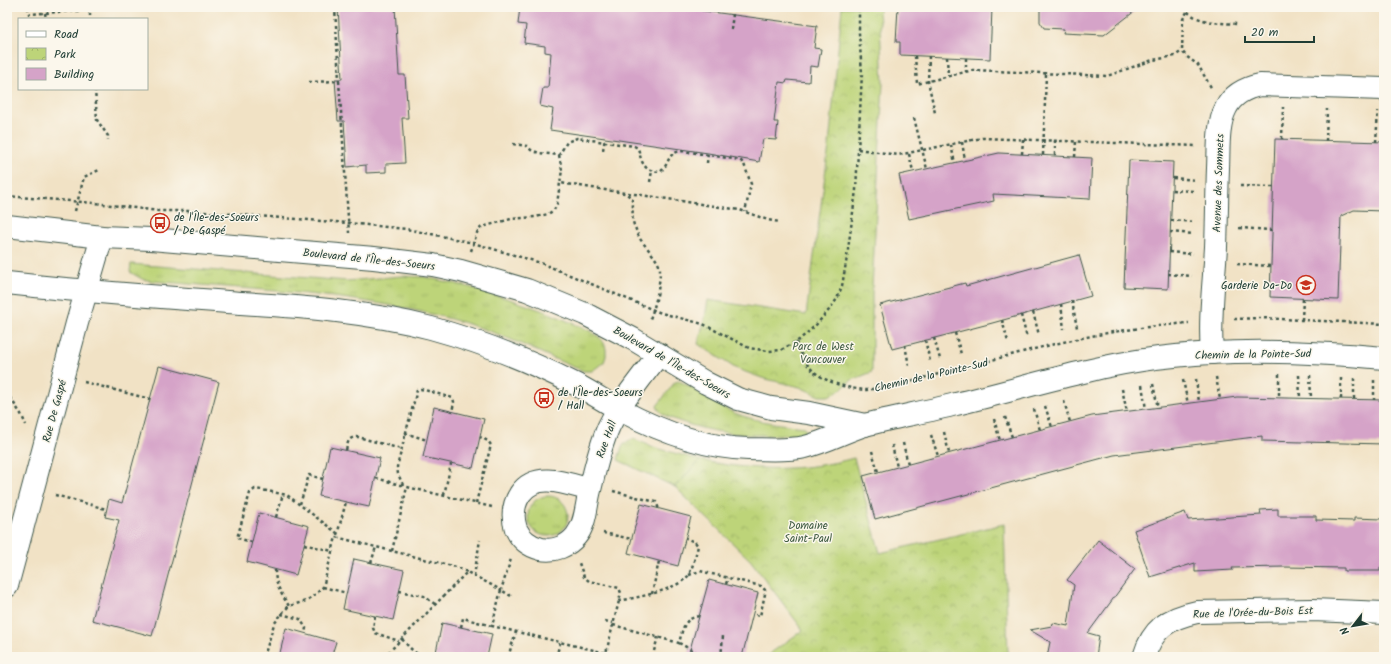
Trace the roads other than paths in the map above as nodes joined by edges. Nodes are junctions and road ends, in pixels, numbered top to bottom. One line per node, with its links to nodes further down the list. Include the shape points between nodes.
1 (1384, 89): 6 (street, Avenue des Sommets, via 1260,85 1240,92 1225,109 1219,132)
2 (7, 226): 3 (street, Boulevard de l'Île-des-Soeurs)
3 (102, 237): 5 (street, Rue De Gaspé); 7 (street, Boulevard de l'Île-des-Soeurs, via 296,251 454,269 549,299 612,327)
4 (7, 283): 5 (street)
5 (86, 292): 9 (street, via 293,307 404,321 494,348 531,363); 12 (street, Rue De Gaspé)
6 (1212, 353): 8 (street, Chemin de la Pointe-Sud, via 1305,352); 10 (street, Chemin de la Pointe-Sud, via 1166,357 1090,370)
7 (659, 354): 9 (street, Rue Hall); 10 (street, Boulevard de l'Île-des-Soeurs, via 738,399 771,408)
8 (1384, 358)
9 (619, 409): 10 (street, via 696,442 742,449 808,447); 11 (street, Rue Hall, via 606,436)
10 (865, 425)
11 (599, 490)
12 (7, 586)
13 (1384, 613): 14 (street, Rue de l'Orée-du-Bois Est, via 1312,610 1197,612 1183,615 1162,626 1153,636)
14 (1144, 657)

